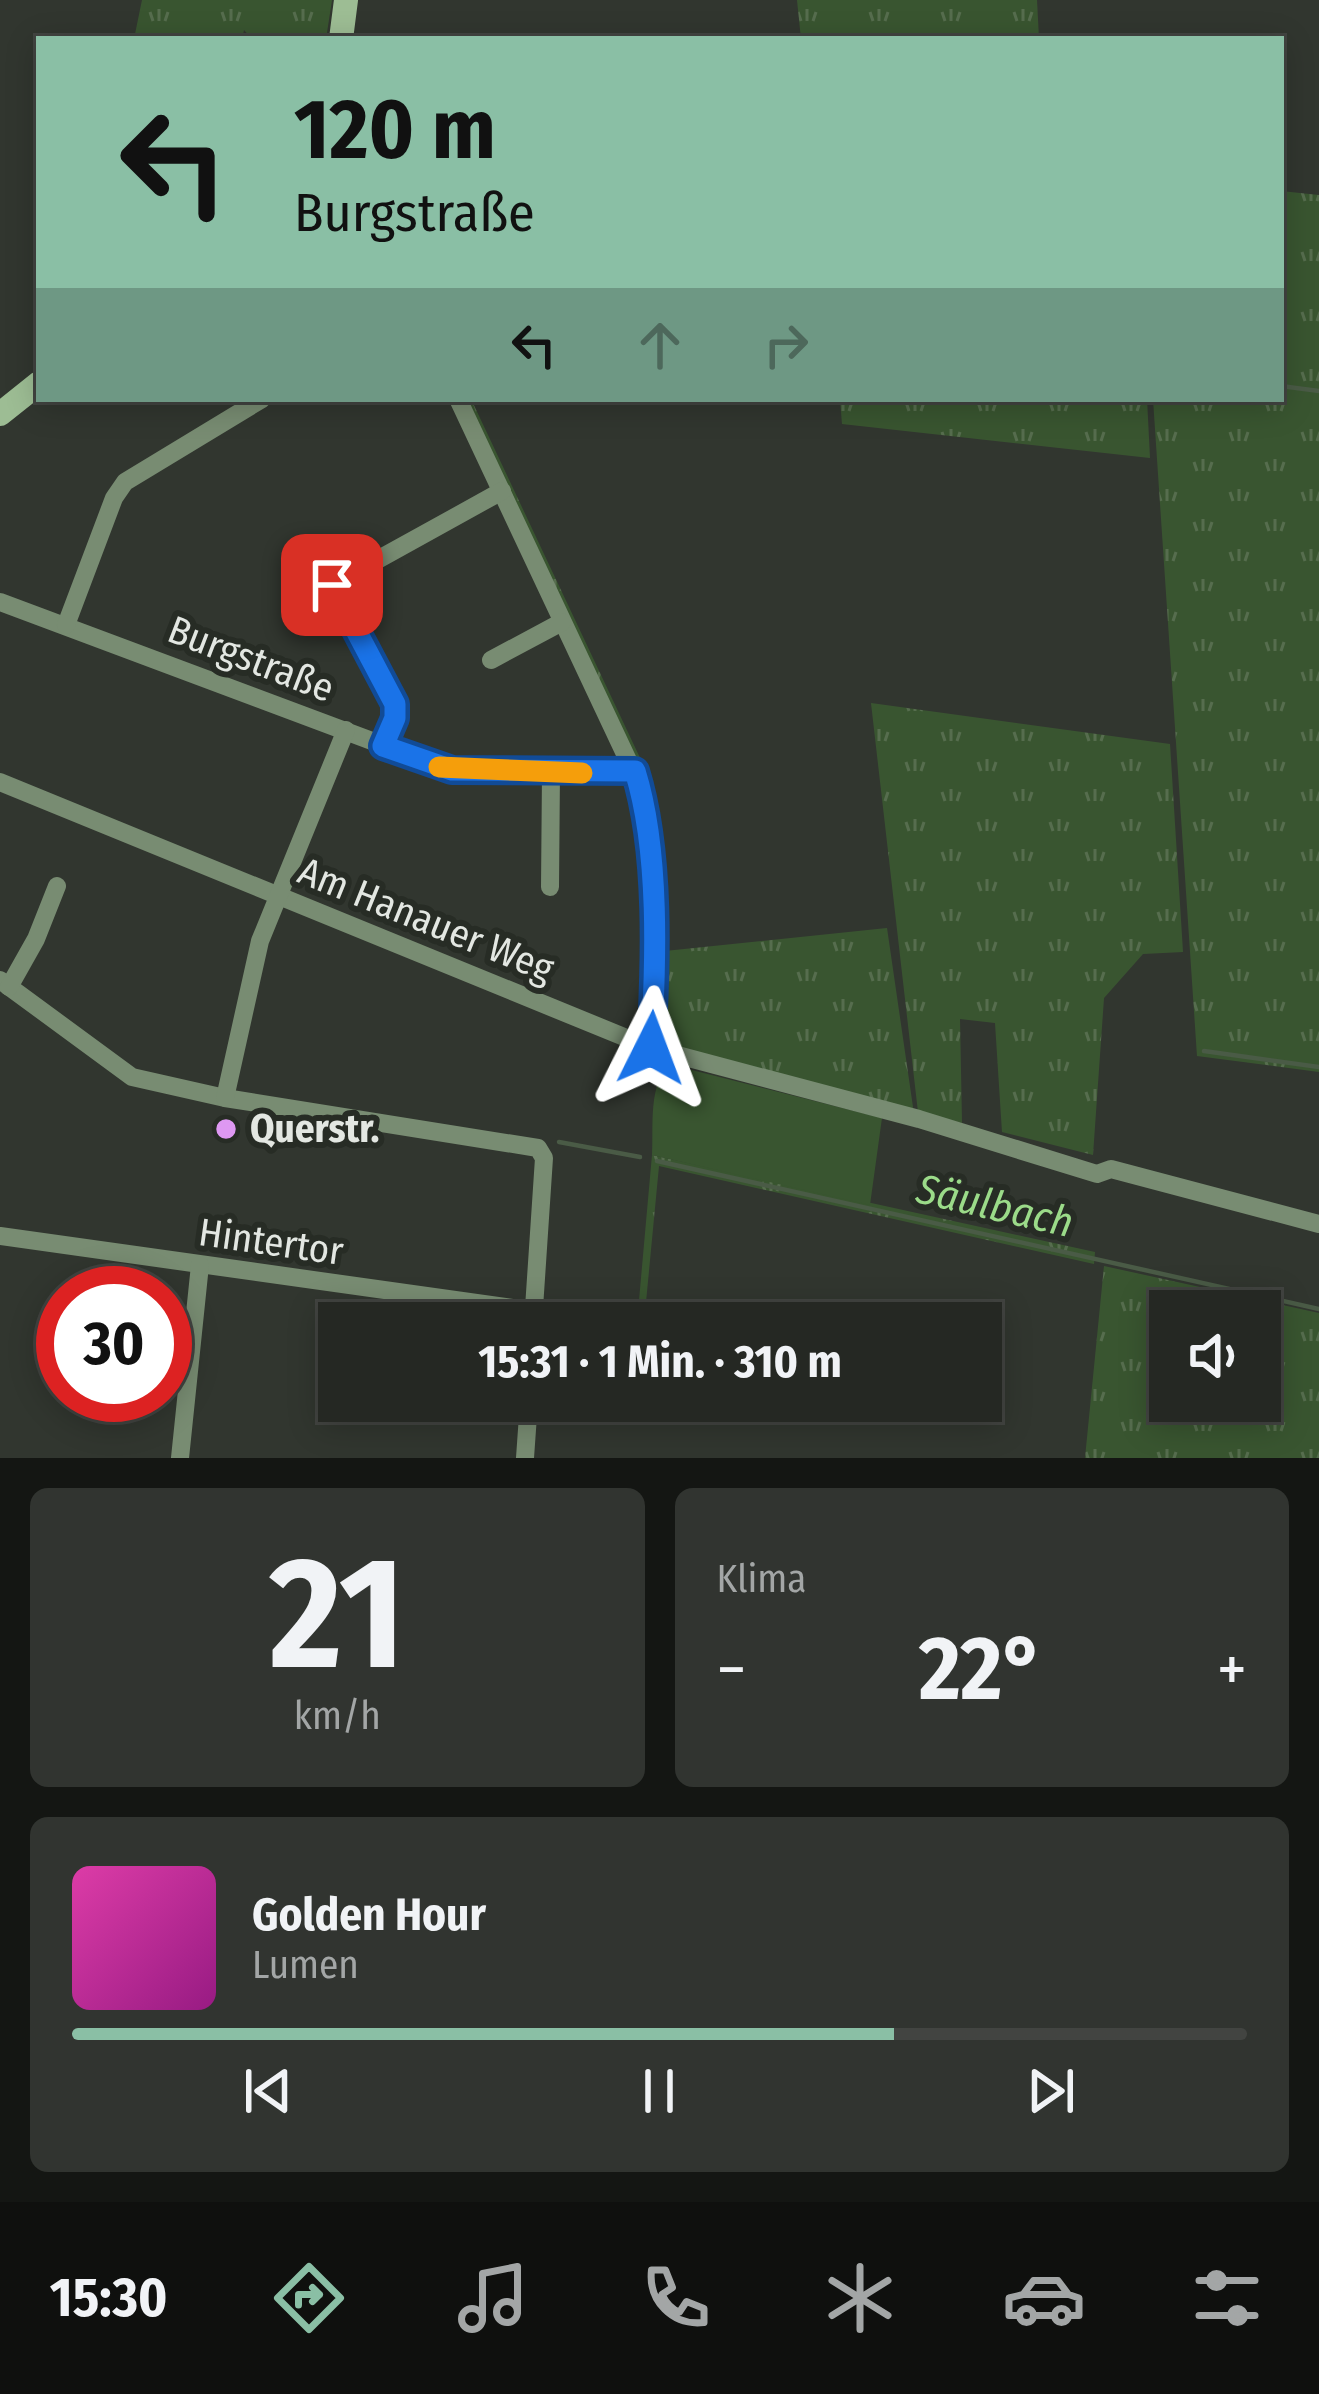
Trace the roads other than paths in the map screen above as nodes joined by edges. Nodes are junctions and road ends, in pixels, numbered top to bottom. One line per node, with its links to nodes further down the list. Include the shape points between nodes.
1 (346, 0): 2 (main road)
2 (341, 36)
3 (36, 385): 6 (main road)
4 (257, 402): 10 (street, via 125,482)
5 (459, 402): 7 (street)
6 (0, 414)
7 (502, 491): 9 (street); 13 (street, via 332,585 395,704)
8 (0, 602): 10 (street, Burgstraße)
9 (562, 622): 11 (street); 14 (street)
10 (67, 625): 12 (street, Burgstraße)
11 (491, 660)
12 (346, 730): 13 (street, Burgstraße); 19 (street)
13 (383, 746): 15 (street, Burgstraße, via 452,770)
14 (635, 771): 15 (street, Burgstraße); 21 (street, via 656,929)
15 (551, 772): 18 (street)
16 (0, 782): 19 (street, Am Hanauer Weg)
17 (57, 886): 20 (street, via 36,939)
18 (550, 887)
19 (278, 895): 21 (street, Am Hanauer Weg); 22 (street)
20 (5, 983): 22 (street, via 123,1072)
21 (651, 1048): 23 (street, Am Hanauer Weg, via 1096,1174 1111,1169)
22 (225, 1097): 27 (street, via 538,1148 544,1158)
23 (1319, 1224)
24 (0, 1236): 25 (street, Hintertor)
25 (200, 1265): 26 (street, Hintertor); 29 (street)
26 (437, 1302)
27 (534, 1302)
28 (528, 1422): 30 (street)
29 (180, 1458)
30 (525, 1458)

